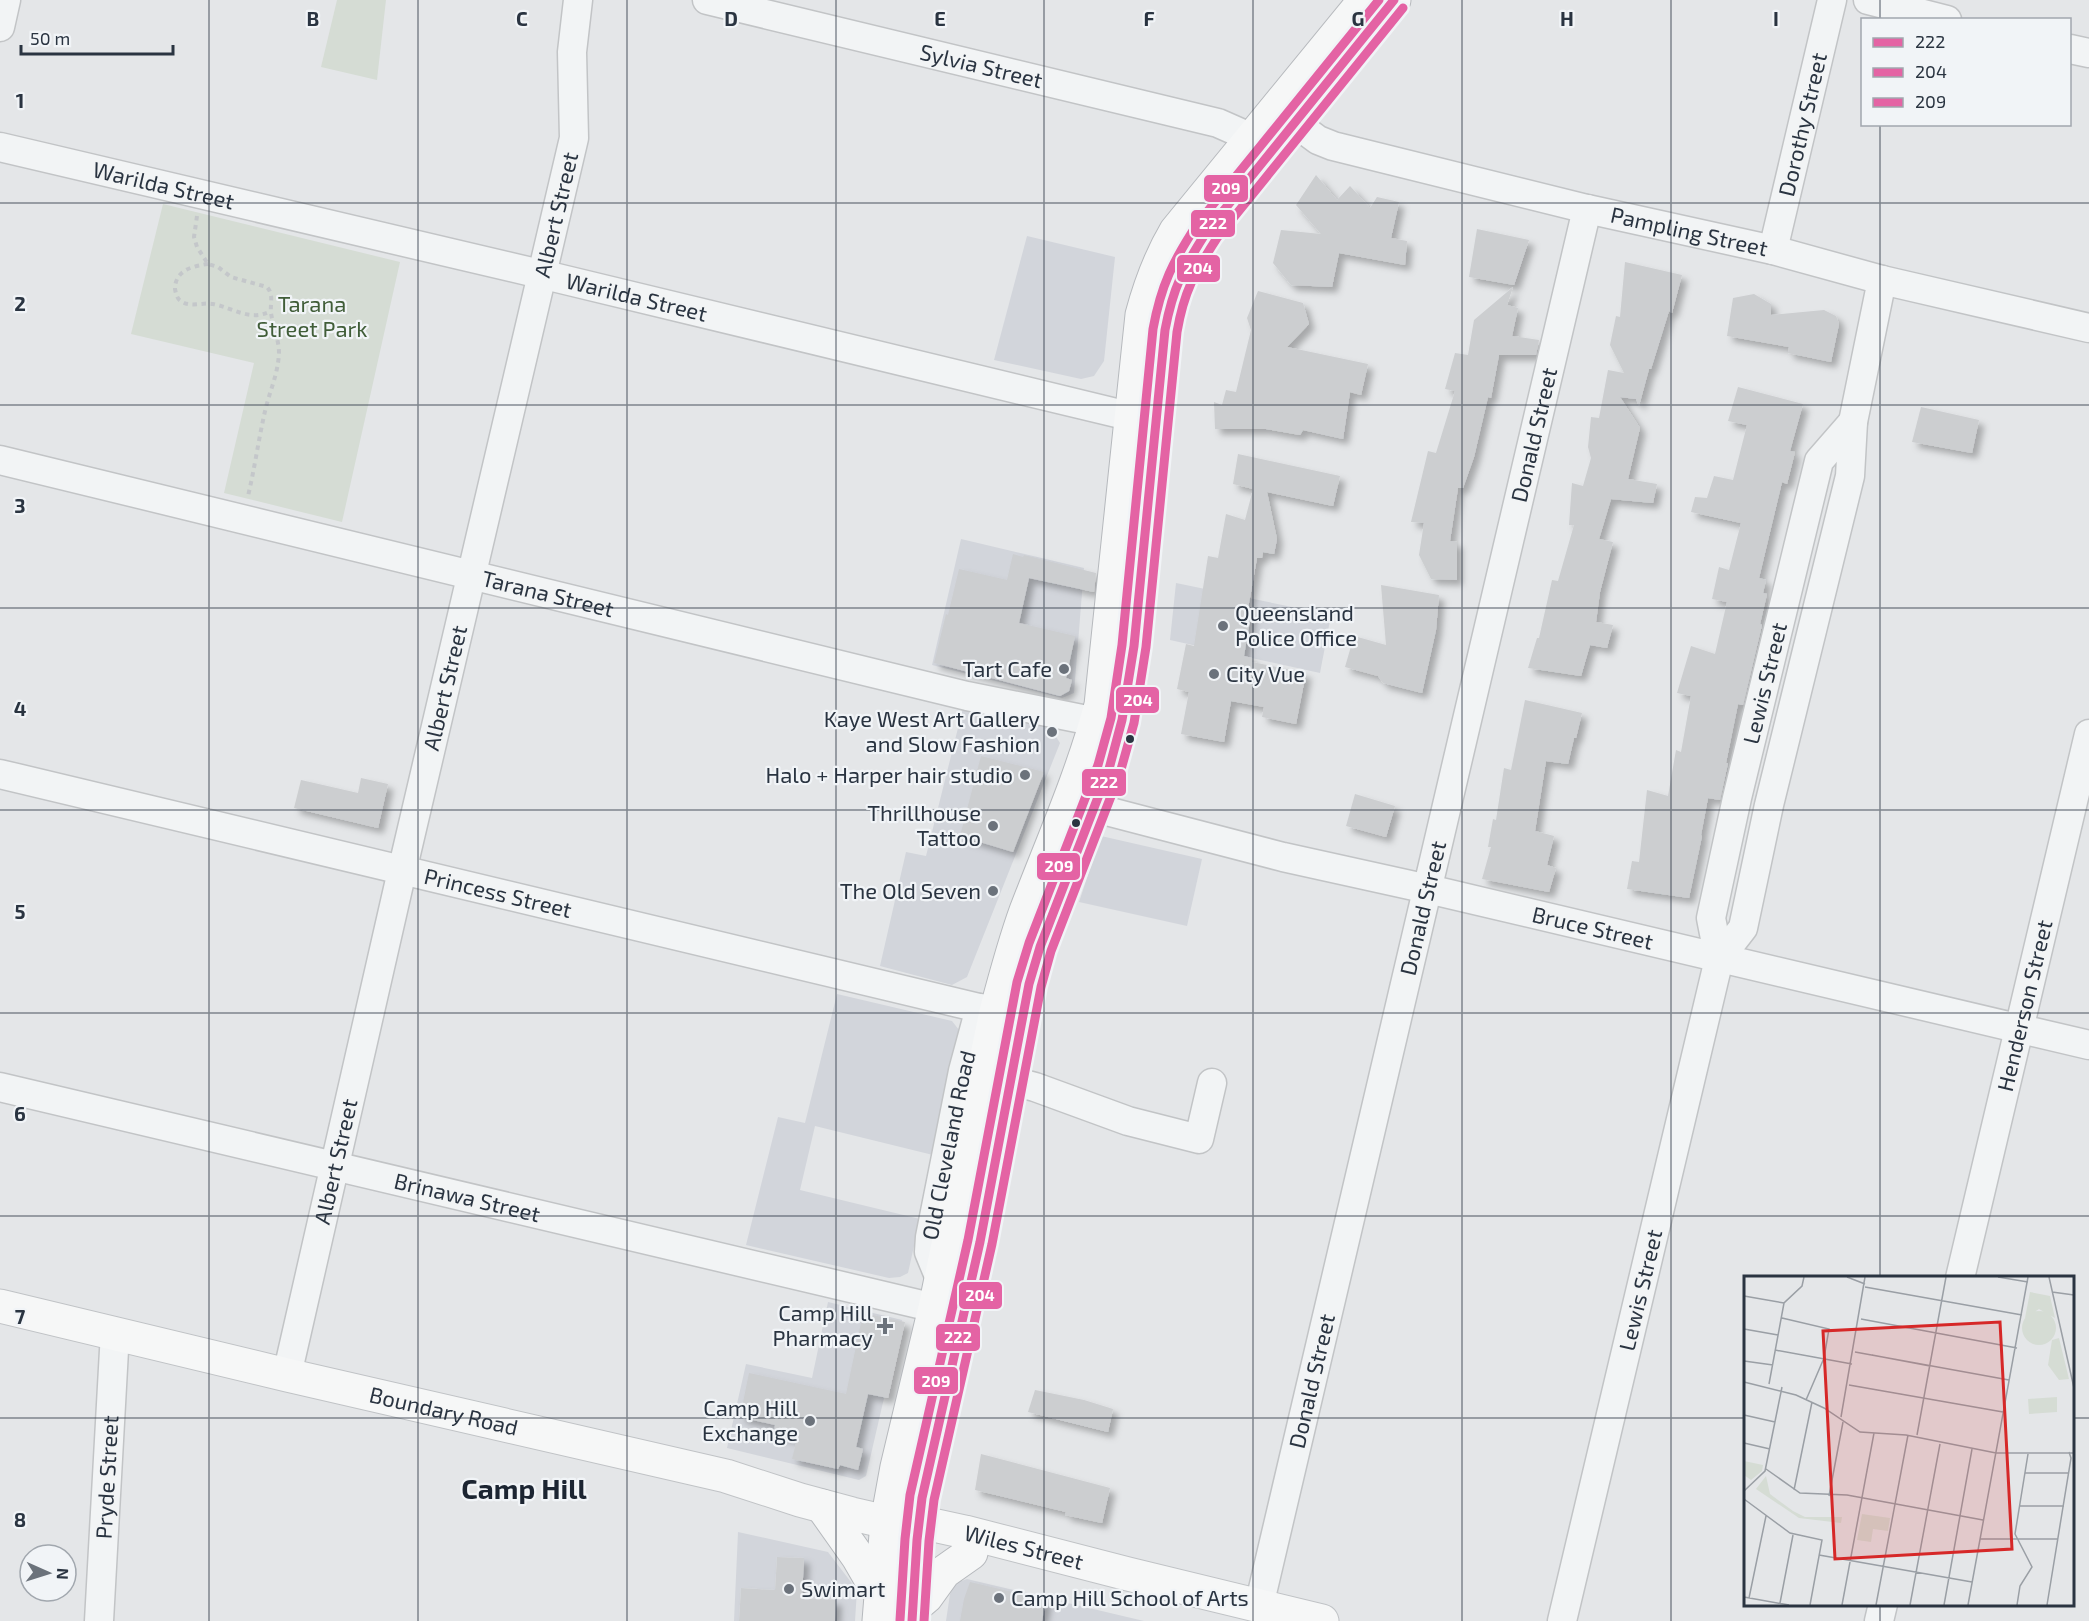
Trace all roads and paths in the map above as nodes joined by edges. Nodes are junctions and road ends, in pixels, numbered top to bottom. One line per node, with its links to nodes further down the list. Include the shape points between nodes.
1 (6, 0): 9 (street)
2 (578, 0): 19 (street, Albert Street, via 572,52 574,138)
3 (707, 0): 13 (street, Sylvia Street, via 1218,123)
4 (1365, 0): 13 (main road, Old Cleveland Road)
5 (1394, 0): 12 (main road, Old Cleveland Road)
6 (1832, 0): 17 (street, Dorothy Street)
7 (1868, 0): 8 (street)
8 (1939, 18)
9 (0, 27)
10 (2071, 49): 11 (street)
11 (2089, 53)
12 (1295, 123): 16 (street, Pampling Street, via 1333,146); 30 (main road, Old Cleveland Road, via 1207,231 1183,269 1170,303 1130,681 1118,744)
13 (1252, 138): 23 (main road, Old Cleveland Road, via 1176,231 1162,255 1142,315)
14 (0, 147): 15 (street, Warilda Street)
15 (201, 195): 18 (path, via 194,237); 19 (street, Warilda Street)
16 (1587, 209): 17 (street, Pampling Street); 32 (street, Donald Street)
17 (1773, 250): 20 (street, Pampling Street)
18 (208, 264): 21 (path, via 231,277 267,287 272,297); 21 (path, via 182,272 175,289 182,302 214,304 245,315 262,316)
19 (541, 274): 23 (street, Warilda Street); 26 (street, Albert Street)
20 (1882, 280): 22 (street, Pampling Street); 33 (street, Lewis Street, via 1853,422 1819,461 1737,798 1711,918)
21 (271, 311): 25 (path, via 279,350 278,373 266,407)
22 (2089, 328)
23 (1133, 417): 27 (main road, Old Cleveland Road, via 1107,666)
24 (0, 460): 25 (street, Tarana Street)
25 (242, 519): 26 (street, Tarana Street)
26 (471, 575): 27 (street, Tarana Street, via 967,696); 31 (street, Albert Street)
27 (1097, 722): 34 (main road, Old Cleveland Road, via 1008,967)
28 (2089, 734): 35 (street, Henderson Street)
29 (0, 774): 31 (street, Princess Street)
30 (1095, 808): 32 (street, Bruce Street, via 1283,857); 37 (main road, Old Cleveland Road, via 1040,947)
31 (402, 871): 34 (street, Princess Street); 40 (street, Albert Street)
32 (1428, 889): 33 (street, Bruce Street); 51 (street, Donald Street)
33 (1719, 959): 35 (street, Bruce Street); 56 (street, Lewis Street)
34 (988, 1010): 42 (main road, Old Cleveland Road)
35 (2019, 1029): 36 (street, Bruce Street); 41 (street, Henderson Street)
36 (2089, 1045)
37 (1009, 1080): 38 (street, via 1128,1121 1199,1139); 47 (main road, Old Cleveland Road, via 980,1242 926,1480)
38 (1212, 1083)
39 (0, 1087): 40 (street, Brinawa Street)
40 (335, 1167): 42 (street, Brinawa Street); 45 (street, Albert Street)
41 (1960, 1276)
42 (938, 1295): 47 (main road, Old Cleveland Road, via 897,1467)
43 (0, 1306): 44 (main road, Boundary Road)
44 (115, 1332): 45 (main road, Boundary Road); 53 (street, Pryde Street)
45 (287, 1375): 46 (main road, Boundary Road, via 726,1476)
46 (822, 1506): 47 (main road, Boundary Road); 49 (main road, via 869,1576)
47 (908, 1528): 48 (main road, Wiles Street); 49 (main road, Old Cleveland Road); 51 (main road, Wiles Street, via 1037,1550); 52 (main road, Old Cleveland Road)
48 (971, 1553): 51 (main road, Wiles Street); 52 (main road, via 944,1572)
49 (881, 1587): 54 (main road, Old Cleveland Road)
50 (1882, 1606): 57 (street)
51 (1257, 1614): 55 (main road, Wiles Street)
52 (912, 1615)
53 (99, 1621)
54 (879, 1621)
55 (1322, 1621)
56 (1562, 1621)
57 (1879, 1621)

